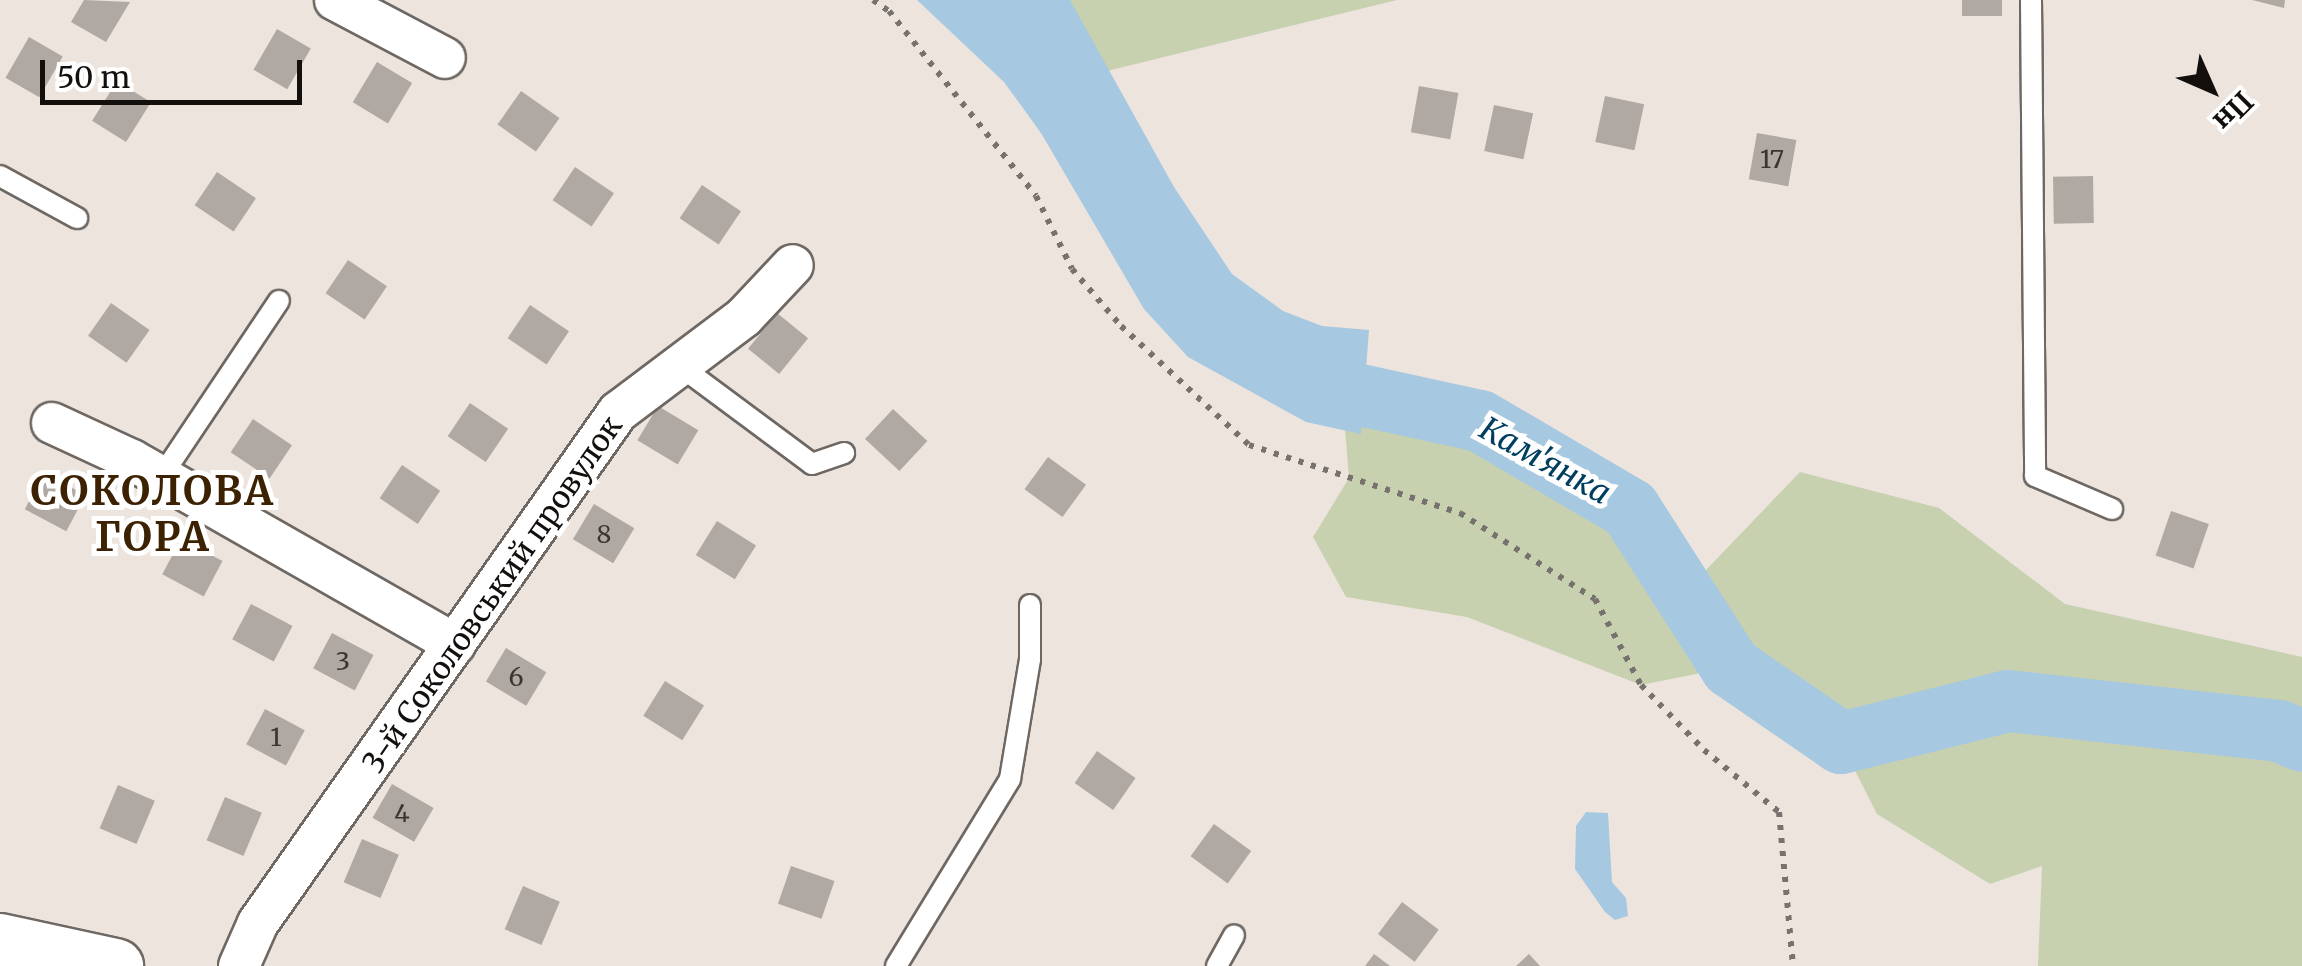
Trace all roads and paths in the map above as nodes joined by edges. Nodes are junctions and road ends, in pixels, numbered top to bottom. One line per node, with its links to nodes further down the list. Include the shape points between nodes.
1 (334, 0): 4 (street)
2 (874, 0): 22 (path, via 1036,196 1072,269 1121,326 1248,445 1460,514 1595,599 1642,685 1704,750 1779,812)
3 (2030, 0): 13 (lane, via 2035,476)
4 (445, 58)
5 (0, 176): 6 (lane)
6 (77, 218)
7 (793, 264): 9 (street, 3-й Соколовський провулок, via 744,317)
8 (279, 300): 12 (lane)
9 (680, 366): 11 (lane, via 812,464); 15 (street, 3-й Соколовський провулок, via 618,412)
10 (52, 423): 12 (street)
11 (844, 453)
12 (161, 477): 15 (street)
13 (2112, 509)
14 (1030, 605): 20 (lane, via 1030,658 1010,779)
15 (455, 644): 19 (street, 3-й Соколовський провулок, via 258,923)
16 (1234, 935): 21 (lane)
17 (0, 941): 18 (street)
18 (114, 966)
19 (239, 966)
20 (896, 966)
21 (1217, 966)
22 (1794, 966)

